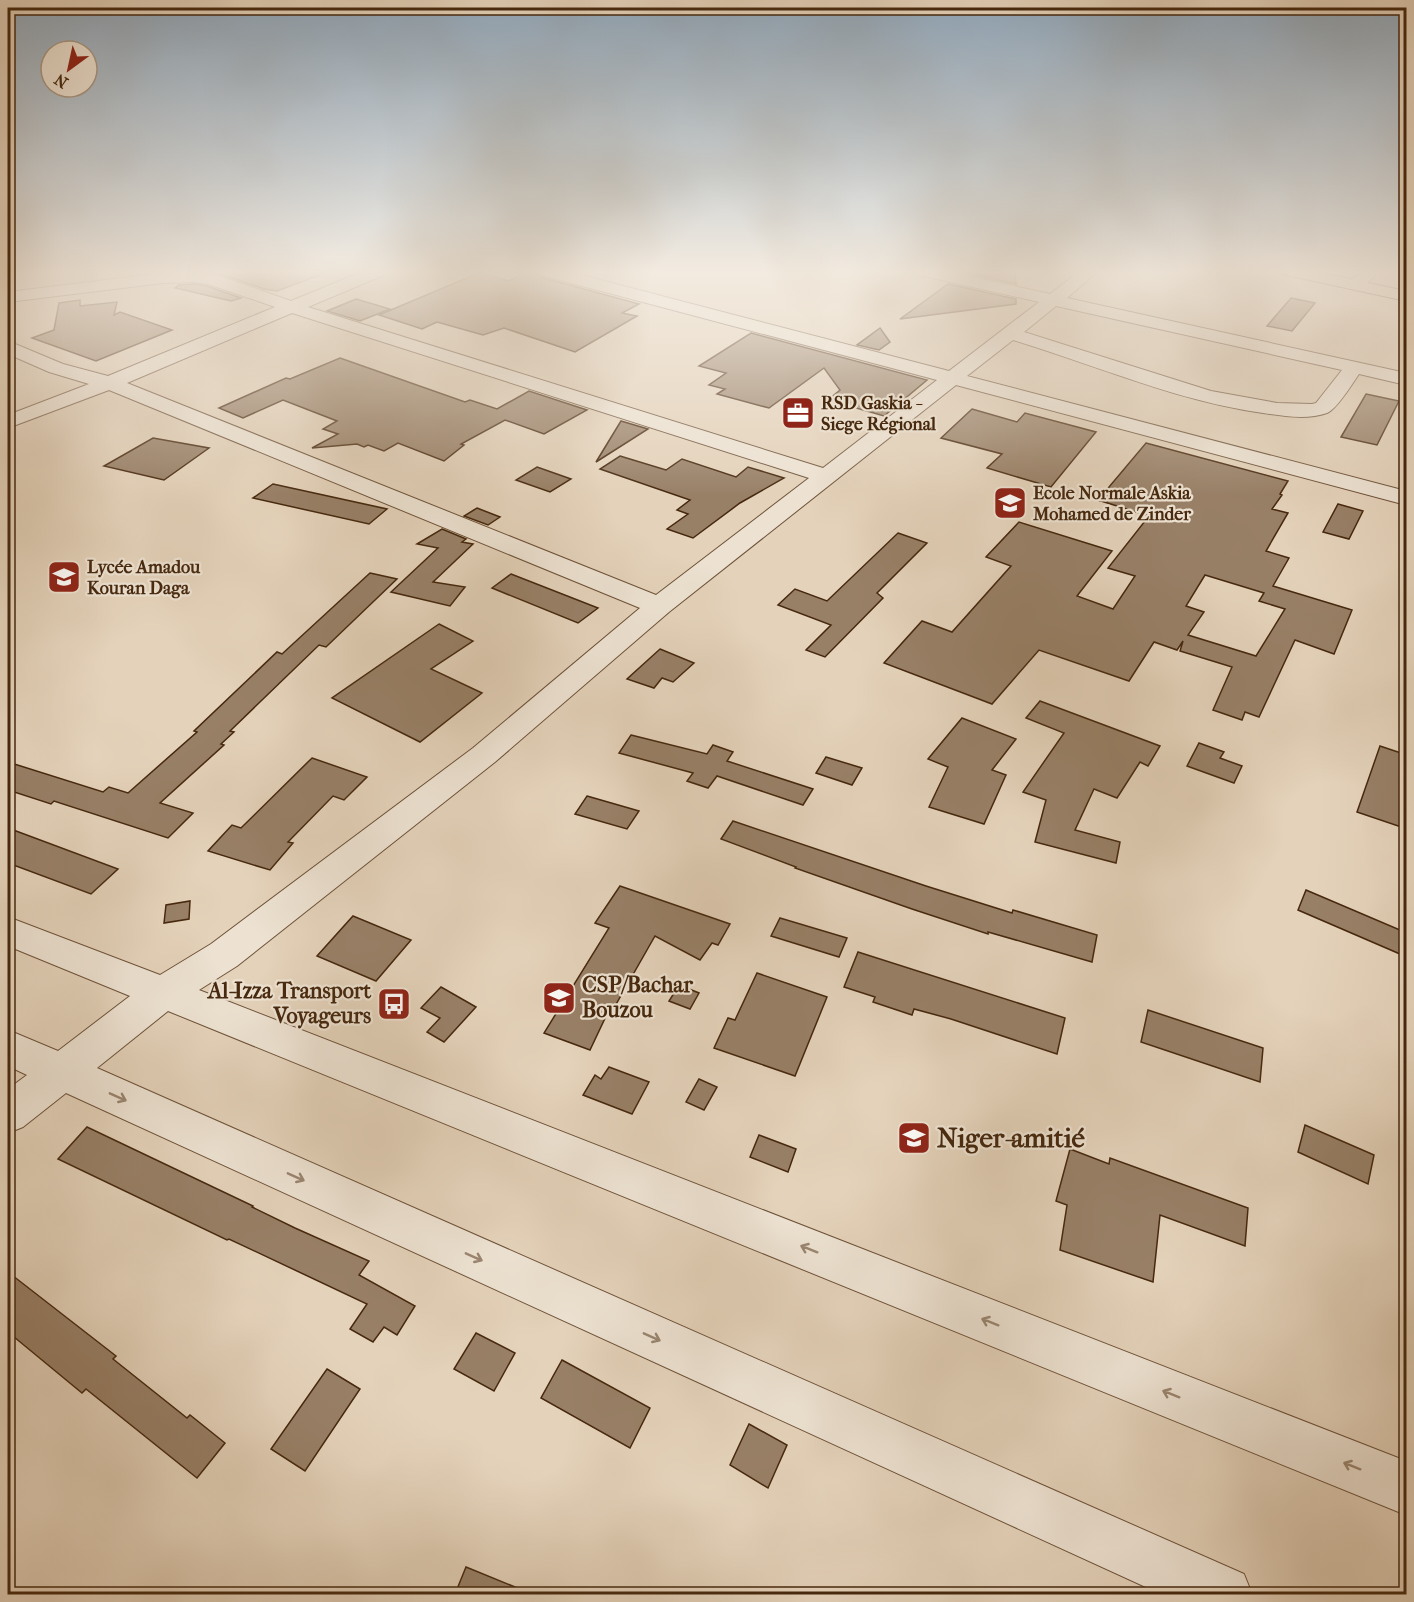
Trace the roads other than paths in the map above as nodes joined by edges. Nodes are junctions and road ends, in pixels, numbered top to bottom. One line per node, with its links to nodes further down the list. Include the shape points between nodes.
1 (196, 346): 11 (street)
2 (414, 346): 13 (street)
3 (833, 346): 9 (street)
4 (992, 346): 9 (street)
5 (1055, 346): 8 (street, via 1132,375 1228,402 1302,410 1323,407)
6 (1260, 346): 8 (street)
7 (8, 347): 11 (street, via 56,368)
8 (1355, 367): 10 (street)
9 (953, 377): 13 (street); 14 (street)
10 (1407, 379)
11 (110, 383): 12 (street); 15 (street)
12 (8, 422)
13 (826, 476): 15 (street)
14 (1407, 498)
15 (659, 606): 17 (street, via 484,755 224,955)
16 (8, 931): 17 (street)
17 (164, 992): 19 (street); 21 (street, one-way to 17)
18 (8, 1047): 19 (street)
19 (62, 1072): 20 (street); 22 (street, one-way to 22)
20 (8, 1114)
21 (1407, 1488)
22 (1224, 1594)

